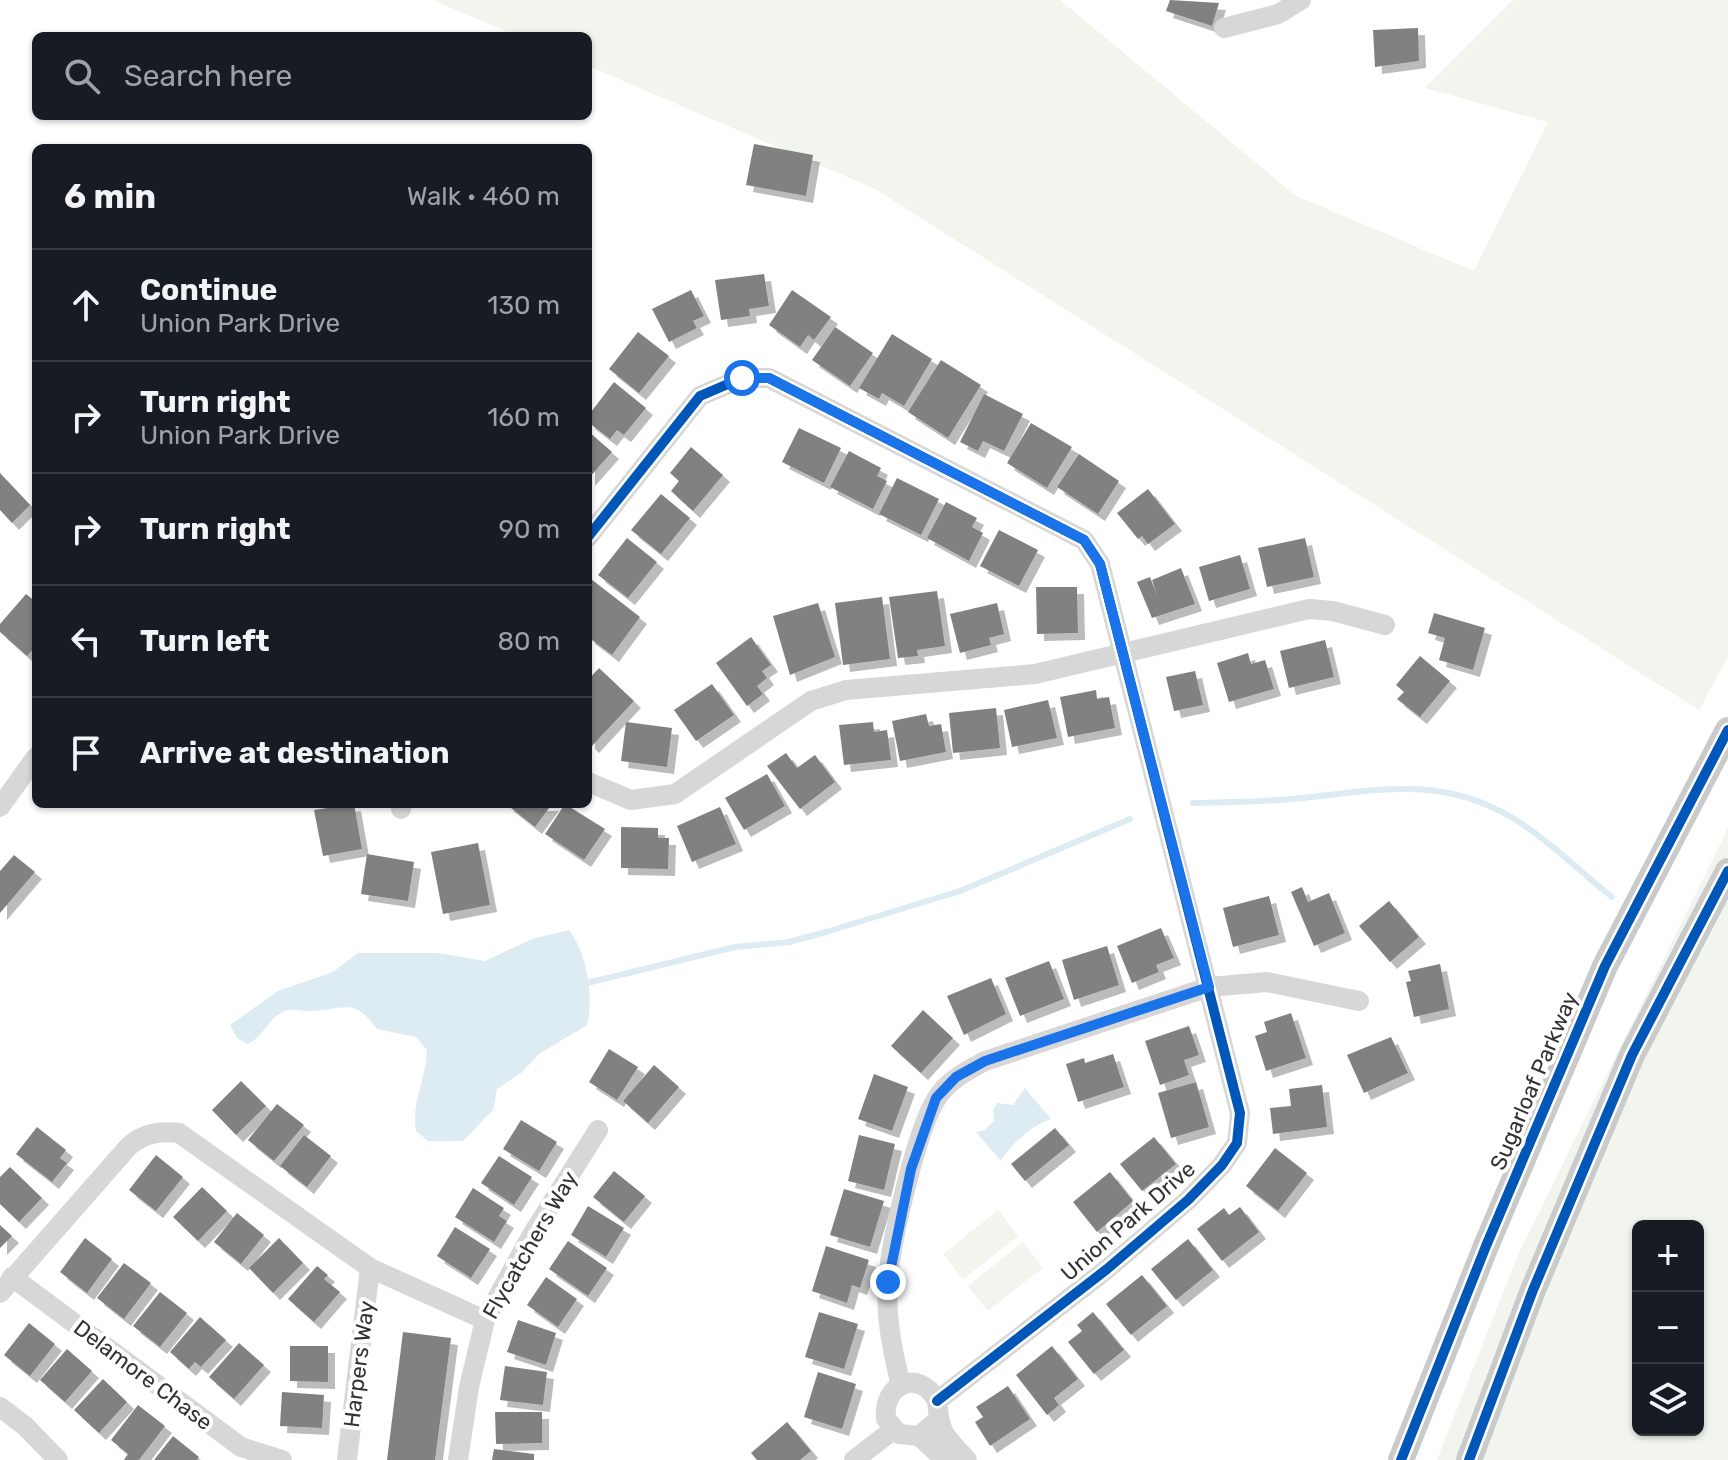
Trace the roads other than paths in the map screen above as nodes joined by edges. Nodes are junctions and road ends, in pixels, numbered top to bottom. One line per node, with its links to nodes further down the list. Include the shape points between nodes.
1 (1301, 0): 2 (street, via 1278,14)
2 (1224, 28)
3 (592, 532): 5 (street, Union Park Drive, via 700,396 742,378 769,378 1084,540 1100,564)
4 (1385, 625): 5 (street, via 1309,609)
5 (1123, 653): 8 (street, via 1035,674 846,690 811,701 675,794 631,800); 11 (street, Union Park Drive)
6 (1728, 730): 29 (main road, Sugarloaf Parkway, via 1605,966)
7 (32, 763): 9 (street)
8 (592, 784)
9 (0, 807)
10 (1728, 871): 30 (main road, via 1632,1055 1533,1290)
11 (1209, 987): 12 (street, via 1267,982); 17 (street, via 985,1061 956,1077 936,1098 911,1169 888,1282); 19 (street, Union Park Drive, via 1240,1113 1237,1143 1188,1200)
12 (1359, 1001)
13 (598, 1130): 16 (street, Flycatchers Way)
14 (370, 1268): 15 (street, via 179,1133 161,1131 129,1146); 16 (street); 24 (street, Harpers Way)
15 (6, 1285): 23 (street, Delamore Chase, via 241,1447)
16 (485, 1320): 25 (street, Flycatchers Way)
17 (901, 1386): 19 (street, via 919,1384 933,1393); 20 (street, via 887,1397 885,1406)
18 (0, 1407): 22 (street)
19 (937, 1411): 21 (street); 28 (street)
20 (893, 1430): 21 (street); 26 (street)
21 (919, 1436): 27 (street)
22 (58, 1460)
23 (282, 1460)
24 (347, 1460)
25 (458, 1460)
26 (854, 1460)
27 (945, 1460)
28 (967, 1460)
29 (1401, 1460)
30 (1469, 1460)

